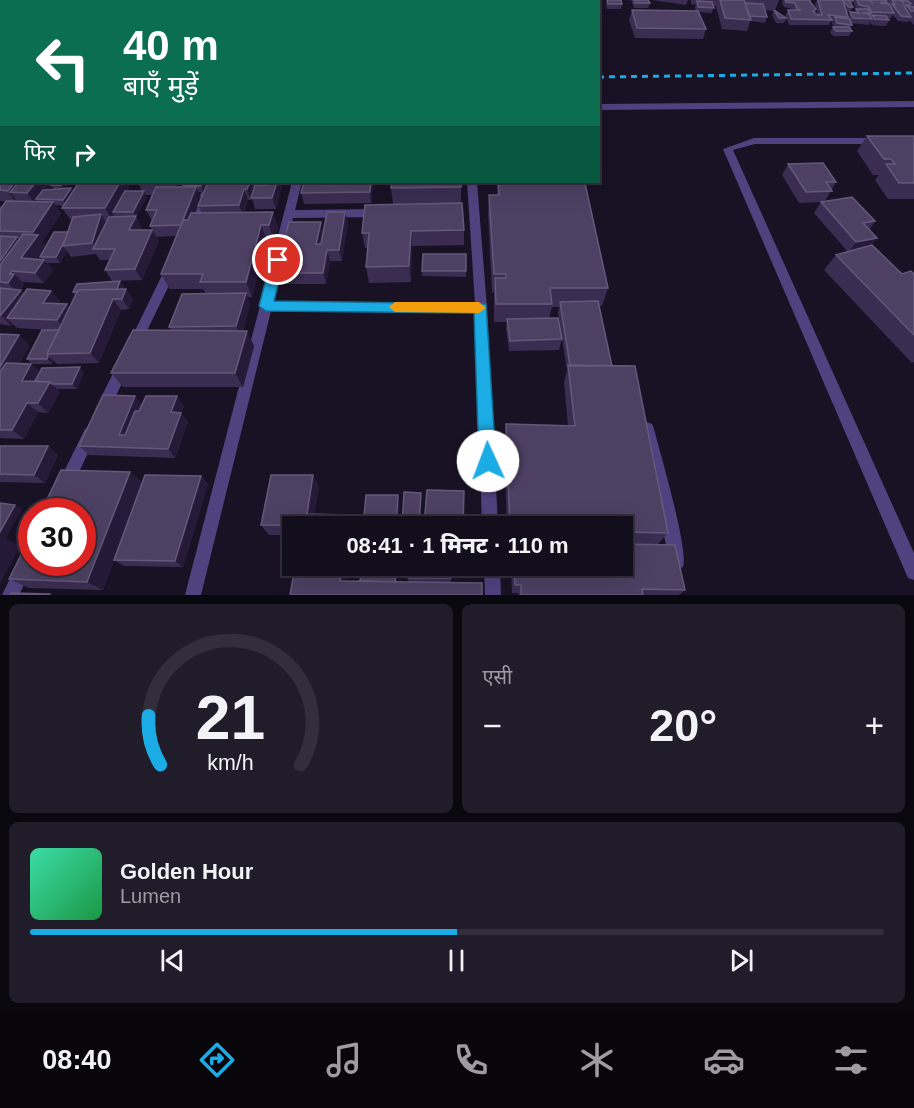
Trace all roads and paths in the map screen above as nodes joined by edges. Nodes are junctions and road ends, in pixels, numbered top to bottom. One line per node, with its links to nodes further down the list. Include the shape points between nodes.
1 (914, 104): 2 (street)
2 (600, 107)
3 (890, 140): 14 (street, via 754,141 728,149)
4 (211, 183): 12 (street)
5 (297, 183): 8 (street)
6 (471, 183): 10 (street, via 469,211)
7 (394, 212): 8 (street)
8 (290, 214): 9 (street)
9 (266, 306): 10 (street); 19 (street)
10 (481, 308): 13 (street)
11 (644, 417): 17 (street, via 673,536)
12 (59, 498)
13 (490, 516)
14 (914, 572)
15 (20, 576): 18 (street)
16 (492, 576): 20 (street)
17 (679, 581)
18 (10, 595)
19 (193, 595)
20 (493, 595)

